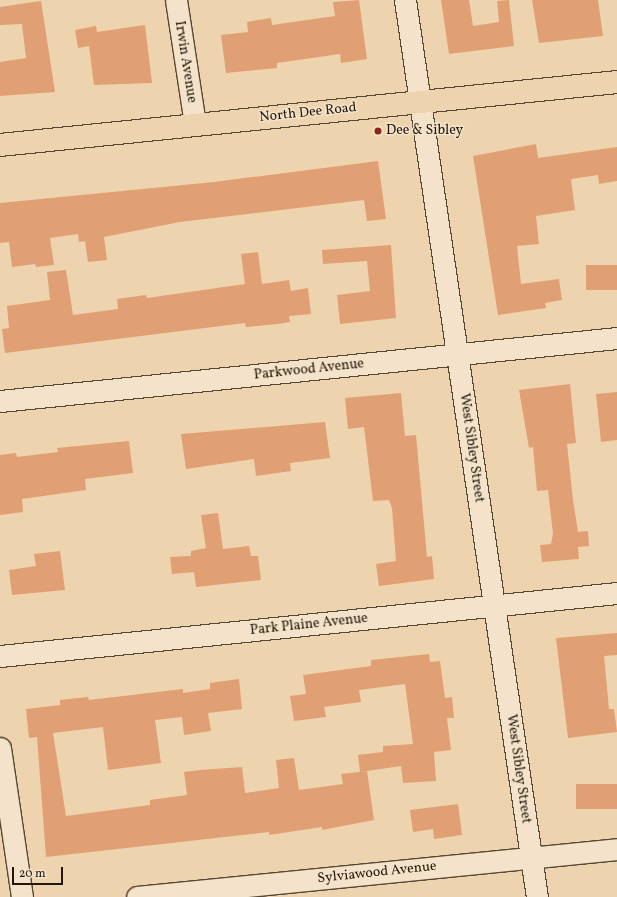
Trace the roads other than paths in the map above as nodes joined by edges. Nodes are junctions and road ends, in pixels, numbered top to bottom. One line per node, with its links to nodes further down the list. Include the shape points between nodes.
1 (176, 0): 5 (street, Irwin Avenue)
2 (405, 0): 4 (street, West Sibley Street)
3 (617, 82): 4 (main road, North Dee Road)
4 (420, 102): 5 (main road, North Dee Road); 8 (street, West Sibley Street)
5 (195, 124): 6 (main road, North Dee Road)
6 (0, 145)
7 (617, 338): 8 (street, Parkwood Avenue)
8 (457, 355): 9 (street, Parkwood Avenue); 11 (street, West Sibley Street)
9 (0, 401)
10 (617, 593): 11 (street, Park Plaine Avenue)
11 (494, 607): 12 (street, Park Plaine Avenue); 15 (street, West Sibley Street)
12 (0, 656)
13 (0, 748): 16 (street)
14 (617, 849): 15 (street, Sylviawood Avenue)
15 (531, 858): 17 (street, Sylviawood Avenue); 18 (street, West Sibley Street)
16 (22, 897)
17 (137, 897)
18 (537, 897)

